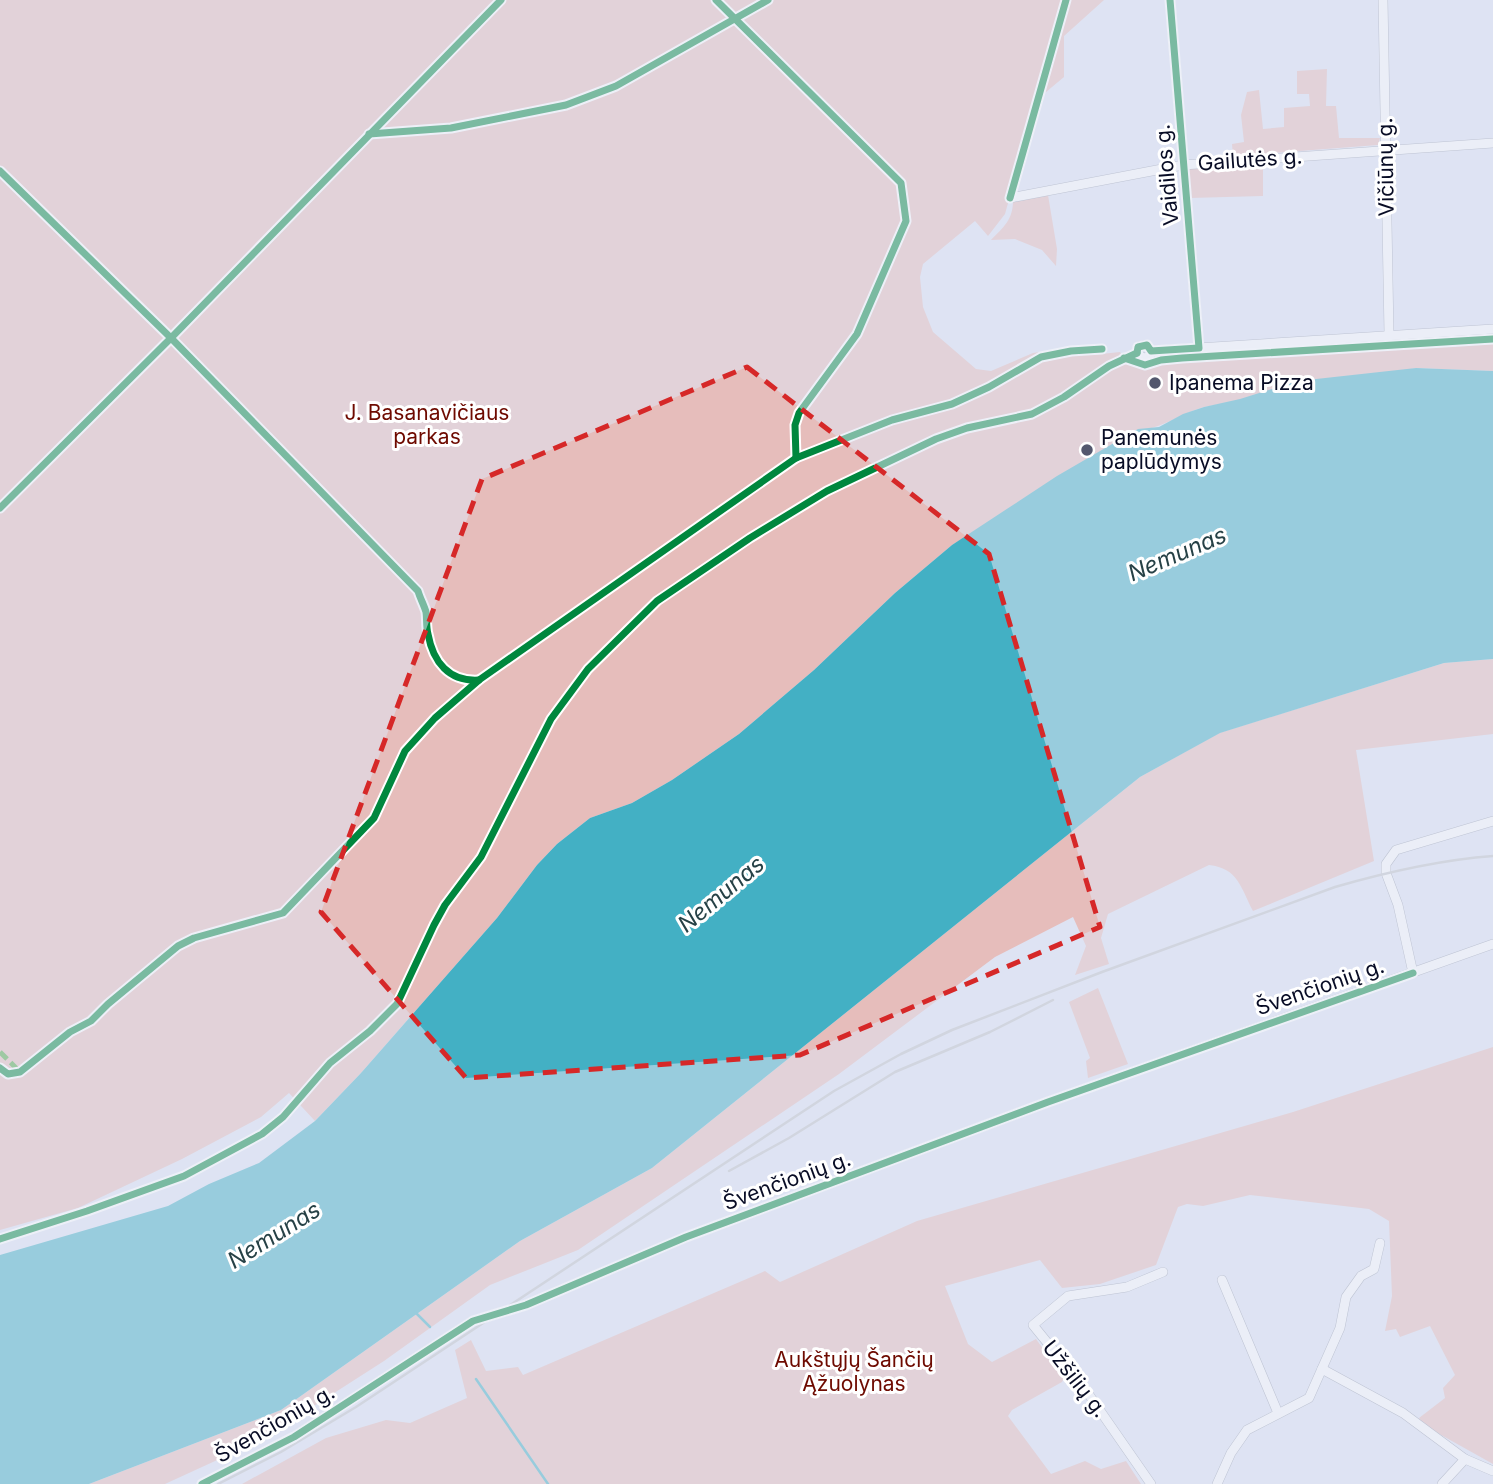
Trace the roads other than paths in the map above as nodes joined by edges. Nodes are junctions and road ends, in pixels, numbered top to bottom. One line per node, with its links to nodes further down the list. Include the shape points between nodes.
1 (1170, 0): 5 (street, Vaidilos g.)
2 (1383, 0): 4 (street, Vičiūnų g.)
3 (1493, 143): 4 (street, Gailutės g.)
4 (1386, 149): 5 (street, Gailutės g.); 8 (street, Vičiūnų g.)
5 (1183, 165): 6 (street, Gailutės g.); 9 (street, Vaidilos g.)
6 (1010, 198)
7 (1493, 328): 8 (street)
8 (1390, 334): 9 (street)
9 (1199, 348): 10 (street)
10 (1151, 351)
11 (1493, 821): 13 (street, via 1396,850 1386,864)
12 (1493, 944): 13 (street, Švenčionių g.)
13 (1413, 973): 21 (street, Švenčionių g., via 1048,1102 686,1237 526,1305 473,1321 294,1437)
14 (1380, 1243): 17 (street, via 1374,1269 1361,1276 1346,1297 1340,1328)
15 (1163, 1272): 22 (street, Užšilių g., via 1127,1287 1068,1296 1033,1325 1096,1404)
16 (1222, 1280): 18 (street)
17 (1322, 1368): 18 (street, via 1309,1398); 19 (street, via 1403,1413)
18 (1278, 1413): 23 (street, via 1239,1438)
19 (1465, 1460): 20 (street); 24 (street)
20 (1493, 1471)
21 (202, 1484)
22 (1151, 1484)
23 (1217, 1484)
24 (1442, 1484)

